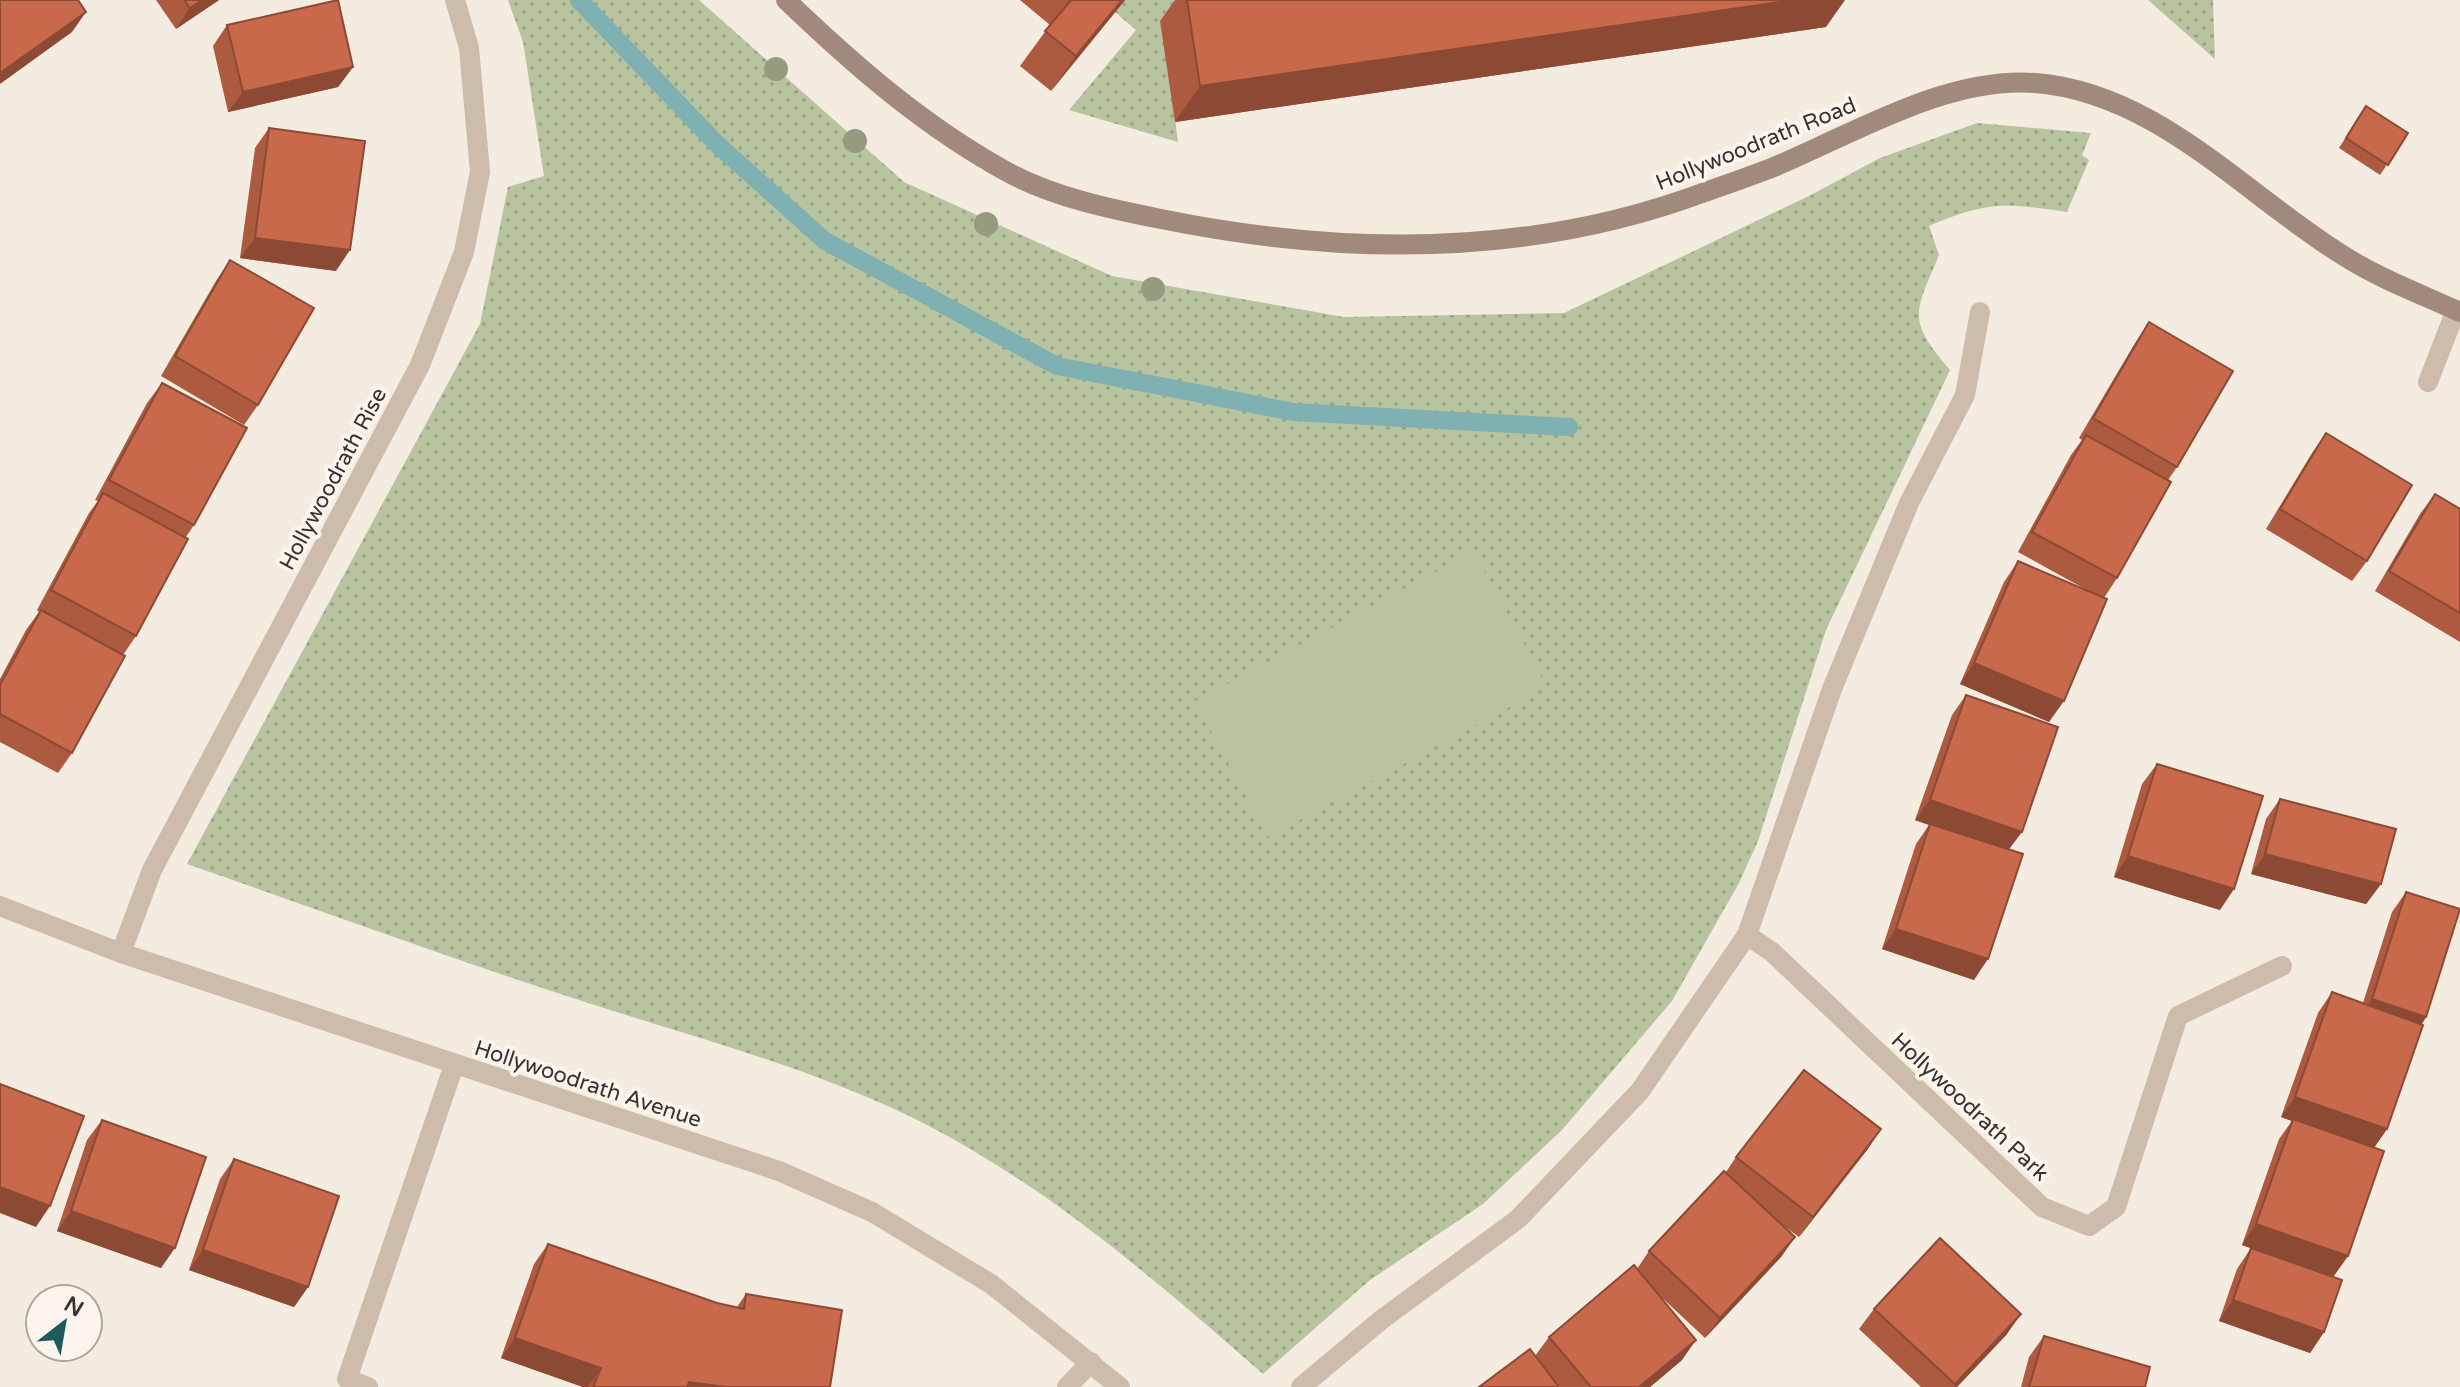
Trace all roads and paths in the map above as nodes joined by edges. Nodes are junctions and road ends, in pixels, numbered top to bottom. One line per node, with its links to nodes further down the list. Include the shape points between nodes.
1 (455, 0): 8 (street, Hollywoodrath Rise, via 469,48 480,172 464,252 420,365 152,870)
2 (786, 0): 3 (main road, Hollywoodrath Road, via 854,65 929,125 1016,176 1100,207 1233,233 1341,246 1501,242 1659,210 1898,111 1980,86 2068,86 2141,115 2344,256)
3 (2458, 311): 5 (street)
4 (1980, 312): 7 (street, via 1965,395 1909,503 1838,675)
5 (2428, 382)
6 (0, 906): 8 (street, Hollywoodrath Avenue)
7 (1747, 935): 9 (street, Hollywoodrath Park, via 1772,952 2042,1207 2089,1226 2116,1207 2178,1016); 15 (street, via 1640,1091 1518,1219 1381,1320)
8 (121, 953): 10 (street, Hollywoodrath Avenue)
9 (2282, 966)
10 (454, 1065): 11 (street, Hollywoodrath Avenue, via 779,1171 872,1212 991,1284); 12 (street, via 347,1379)
11 (1091, 1362): 13 (street); 14 (street, Hollywoodrath Avenue)
12 (368, 1387)
13 (1067, 1387)
14 (1120, 1387)
15 (1301, 1387)

